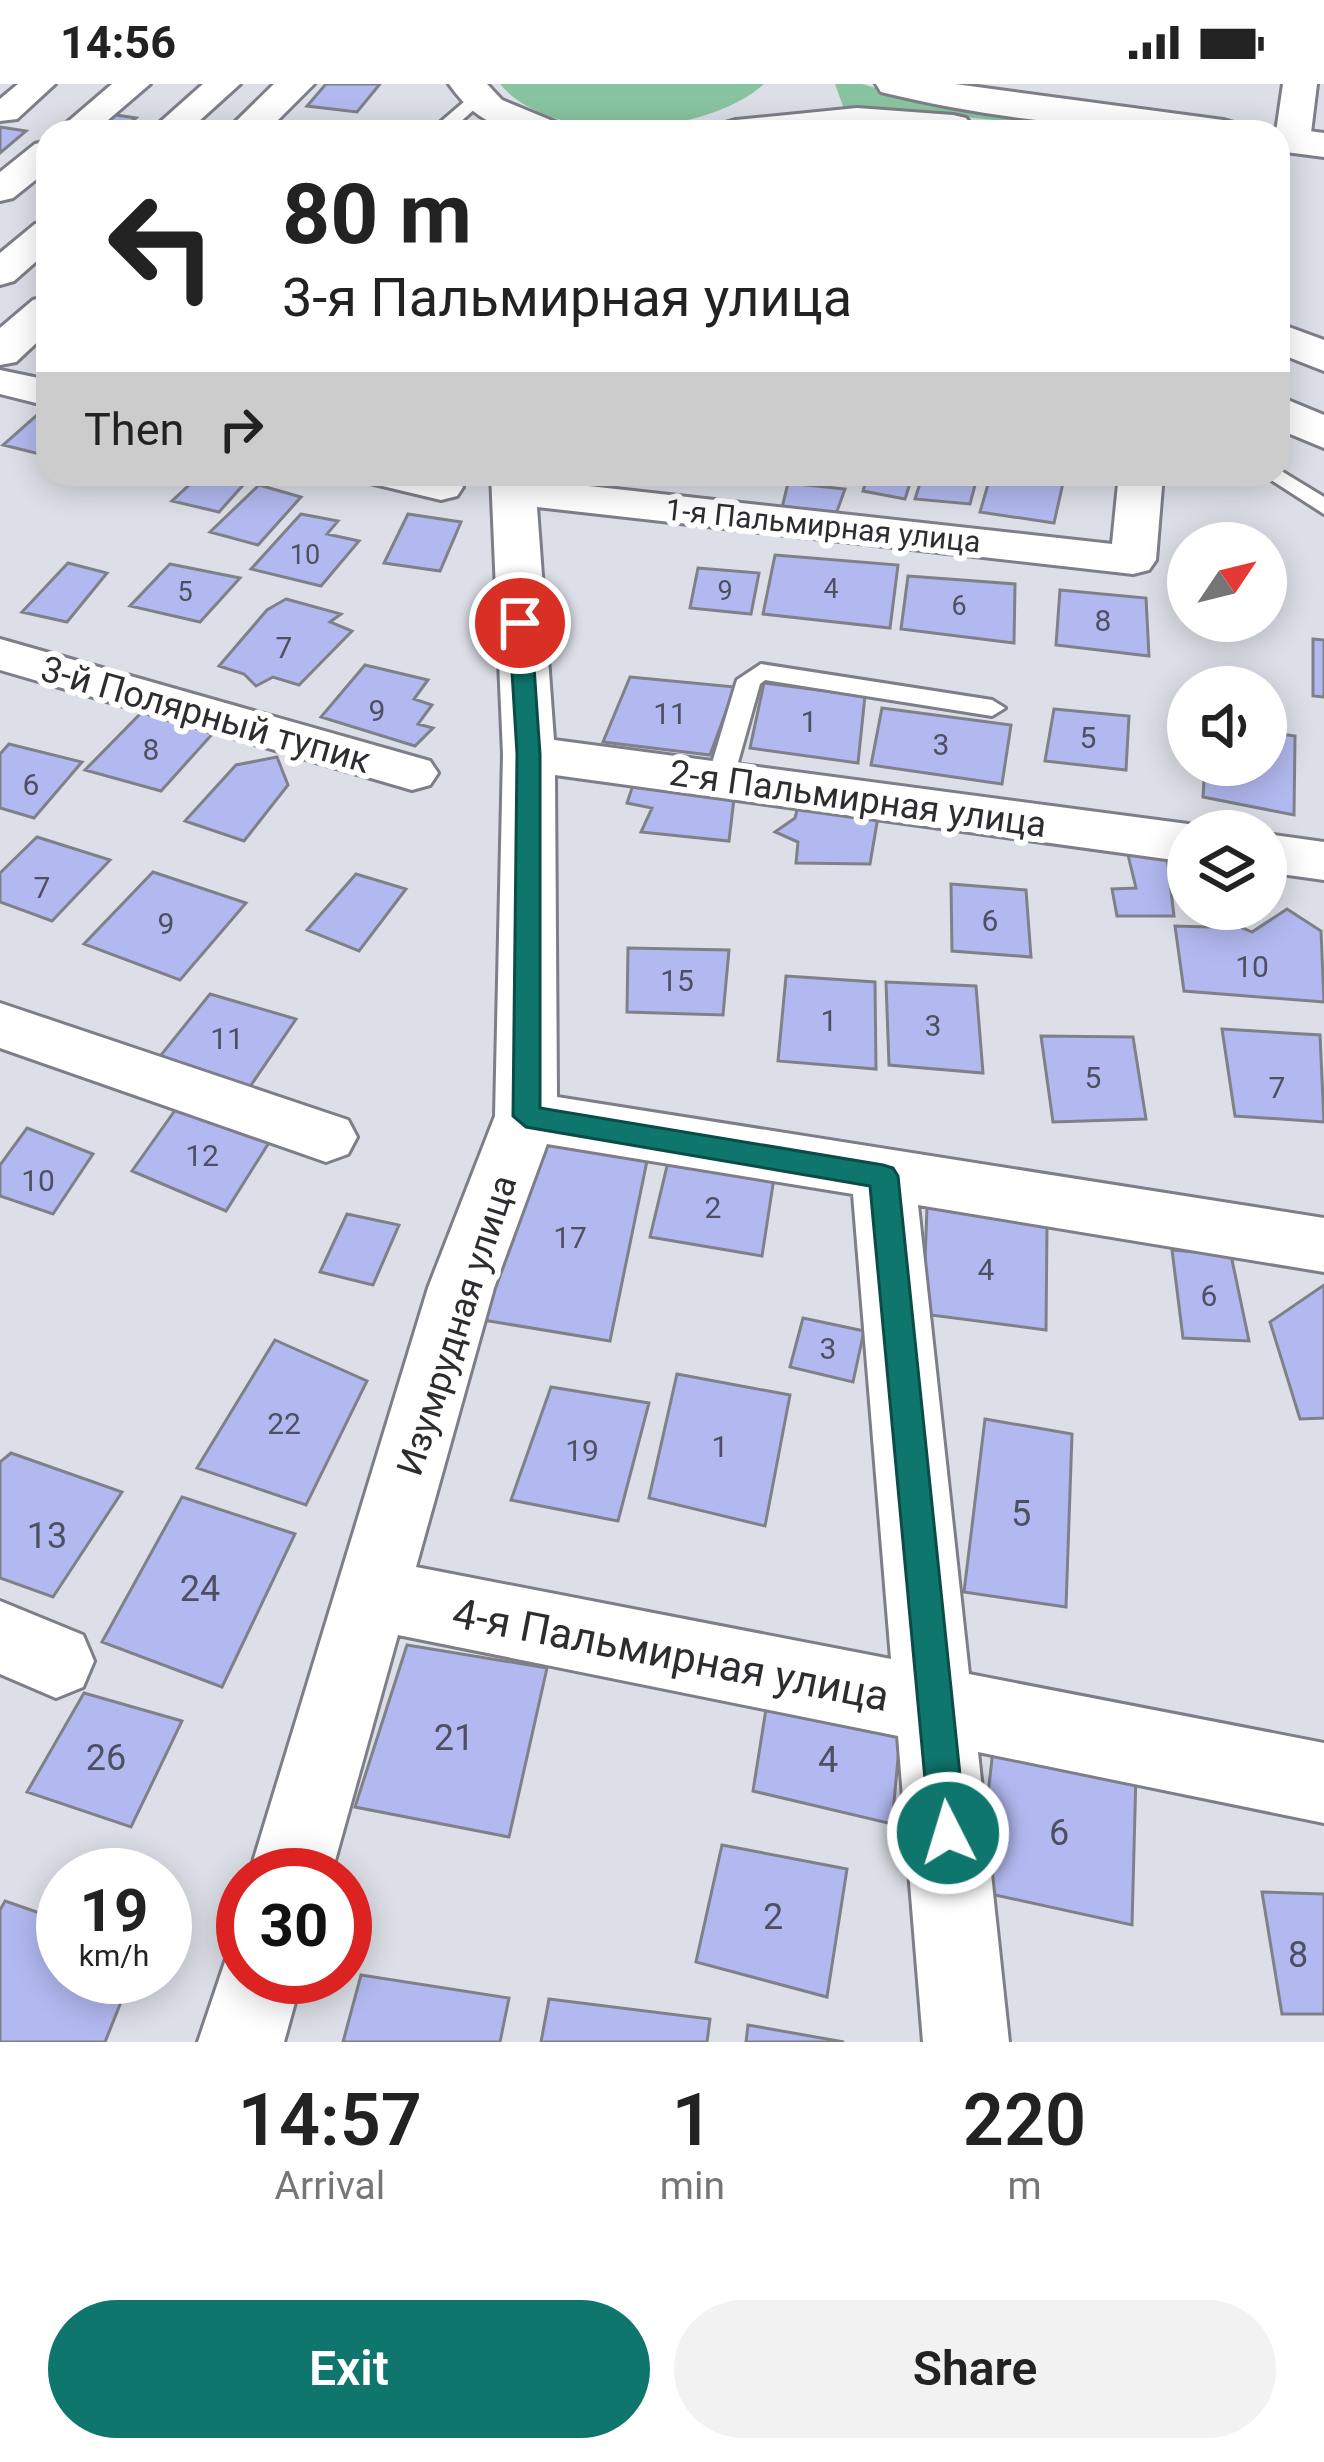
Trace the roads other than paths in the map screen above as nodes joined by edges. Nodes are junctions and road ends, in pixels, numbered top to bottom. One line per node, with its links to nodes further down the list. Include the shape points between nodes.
1 (38, 84): 9 (street)
2 (134, 84): 10 (street)
3 (223, 84): 11 (street)
4 (296, 84): 12 (main road)
5 (894, 84): 18 (main road)
6 (1300, 84): 19 (street)
7 (473, 92): 13 (lane); 14 (main road)
8 (810, 108): 15 (main road); 16 (main road); 17 (main road)
9 (5, 112)
10 (88, 120)
11 (180, 120)
12 (257, 120)
13 (448, 120)
14 (513, 120)
15 (754, 120)
16 (773, 120)
17 (906, 120)
18 (1126, 120)
19 (1297, 155)
20 (36, 162): 21 (street)
21 (0, 190)
22 (36, 242): 23 (street)
23 (0, 273)
24 (36, 320): 26 (main road)
25 (1290, 341): 27 (main road)
26 (0, 352)
27 (1324, 357)
28 (0, 382): 29 (street)
29 (36, 390)
30 (1290, 416): 31 (main road)
31 (1324, 434)
32 (1290, 485): 38 (lane)
33 (437, 486): 37 (street)
34 (513, 486): 41 (street, Изумрудная улица)
35 (545, 486): 36 (street, 1-я Пальмирная улица, via 1132,560)
36 (1141, 486)
37 (441, 487)
38 (1324, 507)
39 (0, 654): 42 (street, 3-й Полярный тупик)
40 (992, 709): 43 (lane, via 761,672 749,680)
41 (529, 754): 43 (street, 2-я Пальмирная улица); 48 (street, Изумрудная улица)
42 (412, 773)
43 (720, 780): 44 (street, 2-я Пальмирная улица)
44 (1167, 840)
45 (1287, 856): 46 (street)
46 (1324, 861)
47 (0, 1025): 49 (street)
48 (526, 1116): 50 (street); 52 (street, Изумрудная улица, via 461,1288)
49 (326, 1137)
50 (883, 1176): 51 (street); 53 (street)
51 (1324, 1245)
52 (372, 1594): 53 (street, 4-я Пальмирная улица); 55 (street, Изумрудная улица)
53 (937, 1707): 54 (street, 4-я Пальмирная улица); 58 (street)
54 (1324, 1783)
55 (298, 1848)
56 (252, 2004): 57 (street)
57 (241, 2042)
58 (966, 2042)

